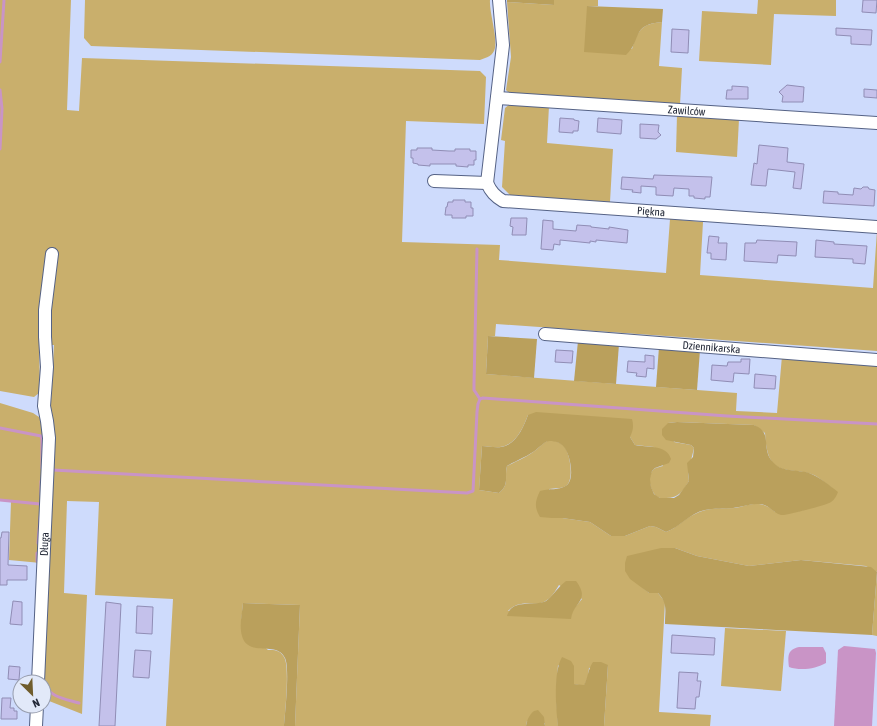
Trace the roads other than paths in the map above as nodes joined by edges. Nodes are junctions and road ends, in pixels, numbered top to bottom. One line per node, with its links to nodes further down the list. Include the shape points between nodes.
1 (499, 0): 2 (street, via 503,45)
2 (497, 98): 3 (street, Zawilców); 5 (street)
3 (877, 123)
4 (434, 181): 5 (street)
5 (487, 183): 6 (street, Piękna, via 490,190 503,201)
6 (877, 227)
7 (52, 254): 10 (street, Długa, via 44,337 47,367 44,406 48,438)
8 (545, 334): 9 (street, Dziennikarska)
9 (877, 360)
10 (38, 674)
11 (37, 714): 12 (street)
12 (36, 726)

